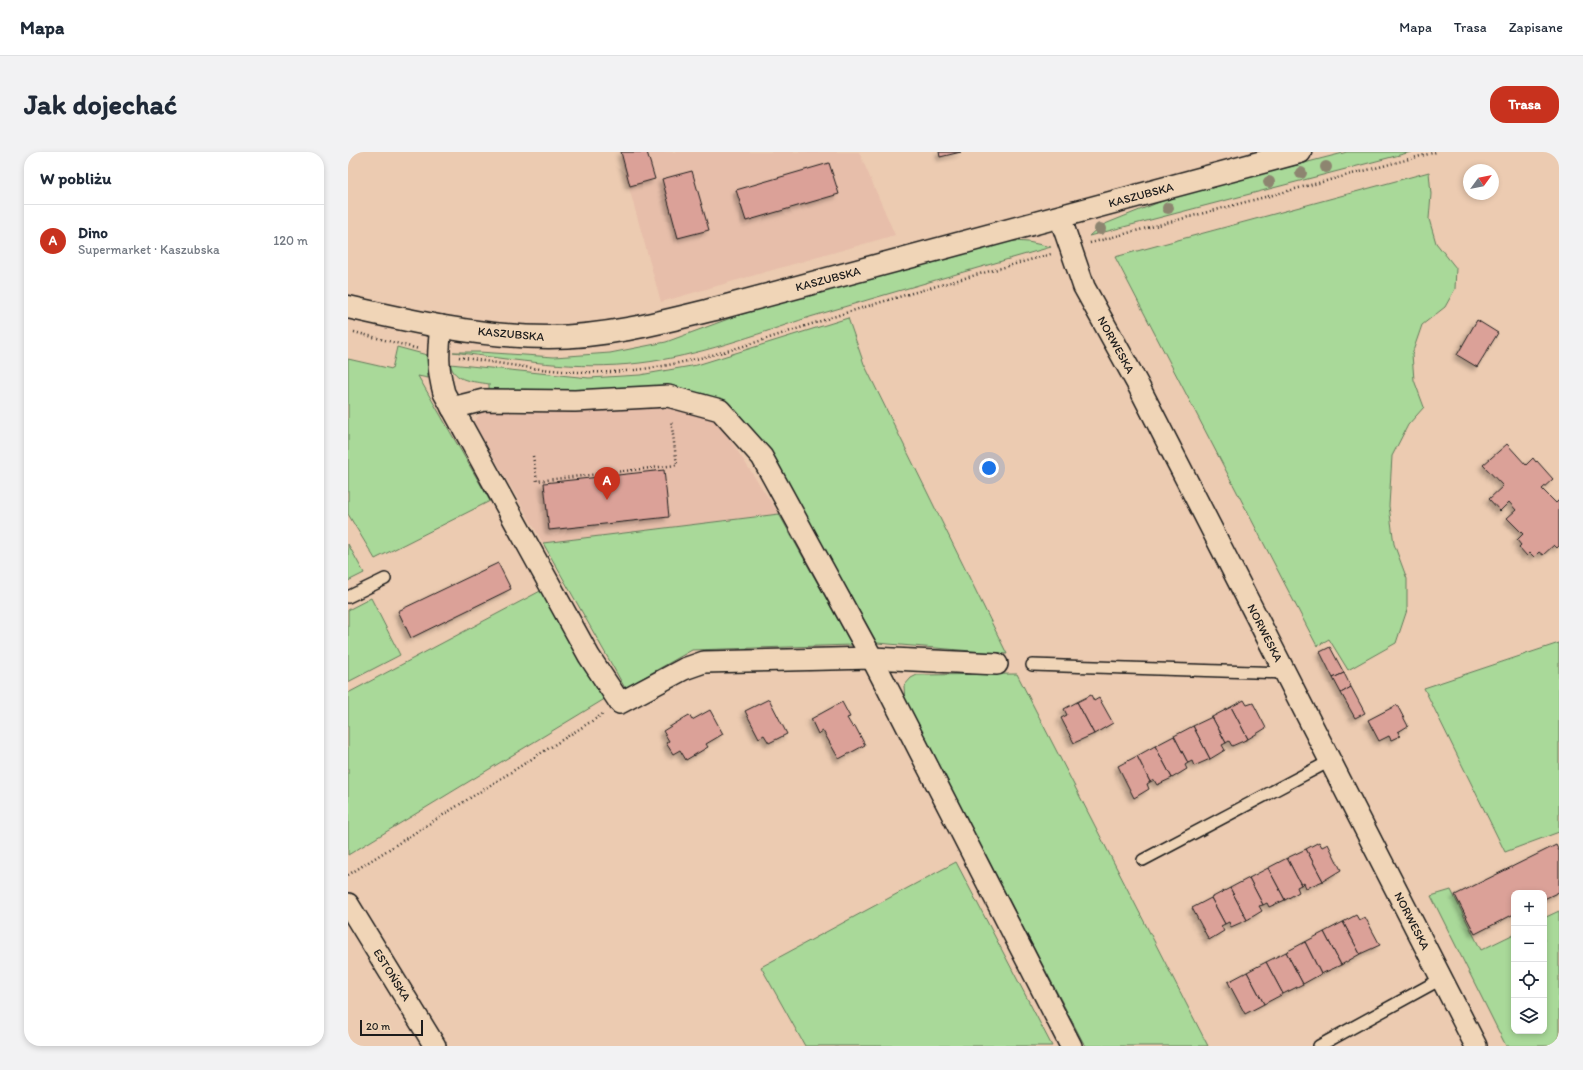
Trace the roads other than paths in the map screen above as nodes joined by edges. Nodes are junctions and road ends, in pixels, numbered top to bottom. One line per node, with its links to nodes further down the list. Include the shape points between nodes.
1 (1300, 152): 2 (main road, KASZUBSKA)
2 (1060, 217): 4 (main road, KASZUBSKA, via 723,307 628,329 550,337 510,335); 11 (street, NORWESKA, via 1084,287 1137,383)
3 (348, 307): 4 (main road, KASZUBSKA)
4 (441, 326): 5 (street, via 439,375)
5 (452, 408): 8 (street, via 484,400 575,401 668,396 720,410 762,457); 8 (street, via 589,656 620,703 684,669 704,662)
6 (385, 579): 7 (lane)
7 (348, 597)
8 (872, 658): 9 (street); 17 (street)
9 (997, 664)
10 (1032, 665): 11 (lane)
11 (1286, 673): 12 (street, NORWESKA)
12 (1330, 761): 13 (lane); 15 (street, NORWESKA)
13 (1143, 860)
14 (348, 904): 16 (street, ESTOŃSKA)
15 (1441, 979): 18 (lane); 19 (street, NORWESKA)
16 (435, 1046)
17 (1071, 1046)
18 (1319, 1046)
19 (1476, 1046)

